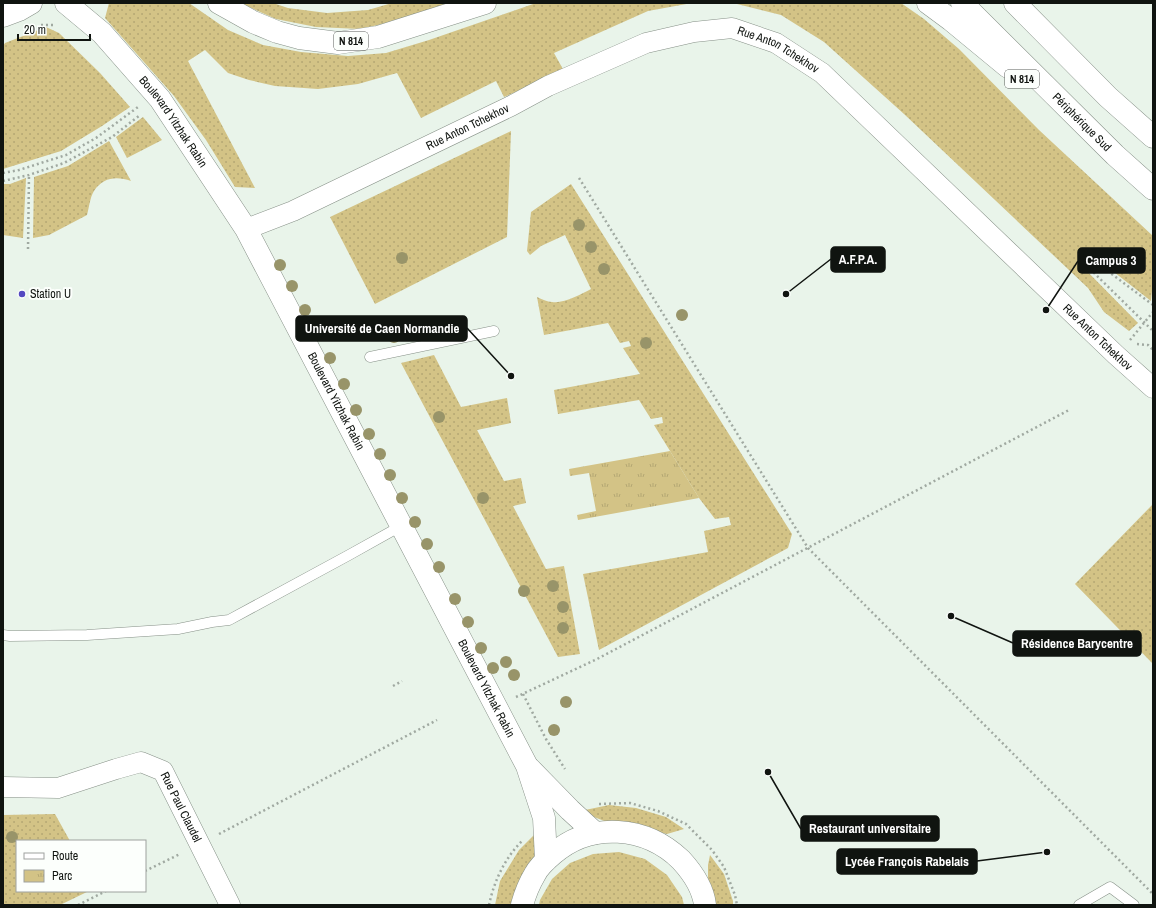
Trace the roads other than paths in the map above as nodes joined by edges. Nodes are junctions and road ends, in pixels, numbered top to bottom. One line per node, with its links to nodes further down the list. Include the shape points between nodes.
1 (31, 3): 9 (main road)
2 (66, 3): 14 (main road, Boulevard Yitzhak Rabin, via 102,33 160,98)
3 (219, 3): 4 (main road, N 814, via 277,32 299,38 338,43 378,37)
4 (485, 3)
5 (928, 3): 12 (main road, N 814)
6 (962, 3): 12 (main road, Périphérique Sud / N 814)
7 (1015, 3): 10 (main road)
8 (1022, 3): 10 (main road)
9 (3, 16)
10 (1043, 32): 11 (main road, via 1108,97)
11 (1153, 137)
12 (1115, 155): 13 (main road, Périphérique Sud / N 814)
13 (1153, 189)
14 (246, 229): 17 (street, Rue Anton Tchekhov, via 293,211 548,86 646,43 694,32 732,28 776,43 822,73); 18 (main road, Boulevard Yitzhak Rabin)
15 (494, 331): 16 (lane)
16 (370, 357)
17 (1153, 388)
18 (401, 526): 19 (lane, via 229,620 178,629 87,635); 20 (main road, Boulevard Yitzhak Rabin)
19 (3, 635)
20 (527, 766): 22 (main road, Boulevard Yitzhak Rabin); 23 (main road, Boulevard Yitzhak Rabin, via 544,818)
21 (3, 786): 24 (street, Rue Paul Claudel, via 58,788 142,762 163,771)
22 (595, 833): 23 (main road, via 566,844); 26 (main road, via 615,831 635,834 672,851 686,865 697,882)
23 (546, 860): 25 (main road, via 535,873)
24 (230, 905)
25 (522, 905)
26 (705, 905)
27 (1079, 905): 28 (lane, via 1110,887)
28 (1134, 905)

